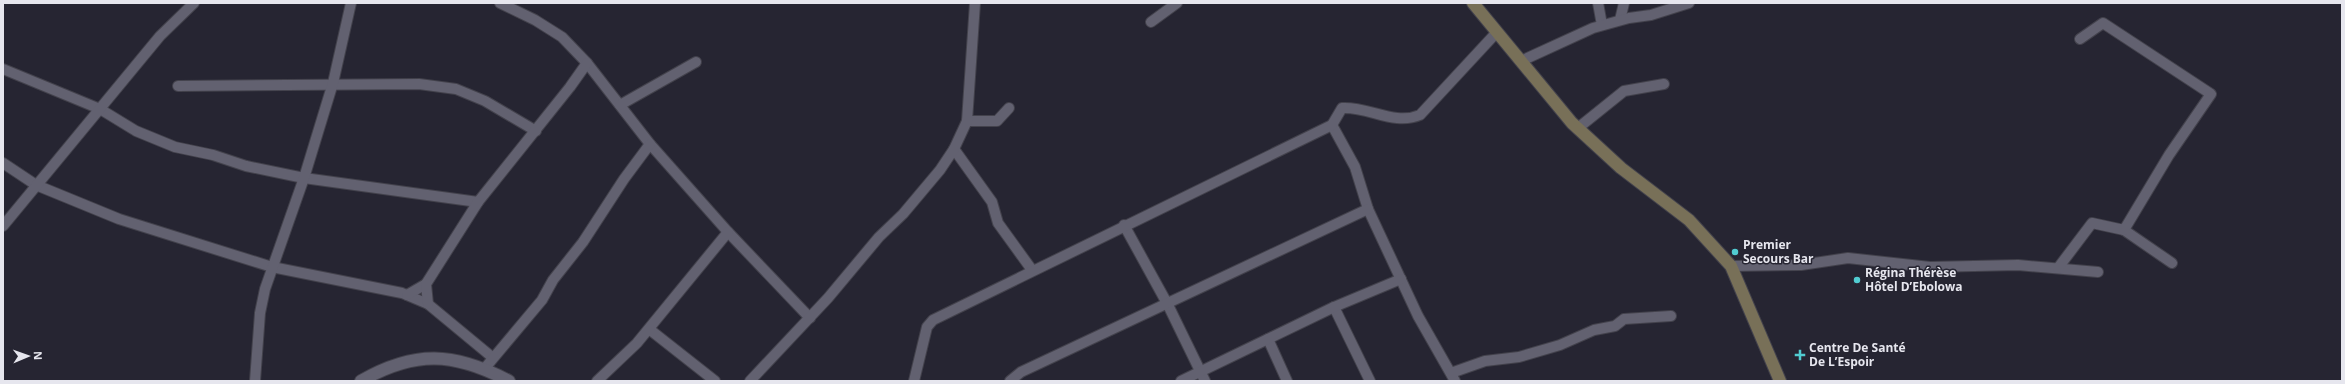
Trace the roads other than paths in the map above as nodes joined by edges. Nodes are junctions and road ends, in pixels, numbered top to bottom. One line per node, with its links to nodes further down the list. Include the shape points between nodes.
1 (194, 3): 24 (street, via 160,36)
2 (351, 3): 19 (street)
3 (500, 3): 17 (street, via 535,20 562,38)
4 (975, 3): 25 (street)
5 (1177, 3): 11 (street)
6 (1473, 3): 13 (main road)
7 (1598, 3): 12 (street)
8 (1624, 3): 10 (street)
9 (1689, 3): 10 (street, via 1651,15)
10 (1620, 20): 12 (street)
11 (1151, 22)
12 (1602, 25): 15 (street, via 1569,37)
13 (1497, 32): 15 (main road); 26 (street, via 1420,115 1414,118 1387,117 1342,108)
14 (2080, 39): 38 (street, via 2103,23 2211,94 2169,155)
15 (1521, 61): 27 (main road)
16 (696, 62): 22 (street)
17 (587, 63): 22 (street); 28 (street)
18 (3, 69): 24 (street)
19 (333, 83): 21 (street); 28 (street, via 419,84 456,90 485,101); 32 (street)
20 (1664, 84): 27 (street, via 1624,91)
21 (178, 86)
22 (620, 105): 29 (street)
23 (1009, 108): 25 (street, via 997,121)
24 (100, 109): 32 (street, via 136,131 175,147); 33 (street)
25 (967, 121): 30 (street)
26 (1332, 125): 35 (street, via 1355,167); 36 (street)
27 (1578, 128): 41 (main road, via 1621,168 1689,220)
28 (536, 130): 34 (street)
29 (650, 144): 39 (street); 56 (street, via 583,242 553,280 542,300)
30 (954, 149): 44 (street, via 992,202 998,223); 53 (street, via 917,197)
31 (3, 164): 33 (street)
32 (304, 178): 34 (street); 42 (street)
33 (36, 185): 37 (street); 42 (street, via 119,219)
34 (478, 202): 47 (street)
35 (1368, 209): 46 (street); 50 (street)
36 (1124, 225): 44 (street); 50 (street)
37 (3, 226)
38 (2124, 230): 40 (street); 43 (street, via 2092,223)
39 (728, 232): 53 (street); 54 (street)
40 (2172, 263)
41 (1732, 266): 43 (street, via 1801,265 1848,258 1930,267); 72 (main road)
42 (272, 267): 48 (street); 60 (street, via 260,313)
43 (2058, 268): 45 (street)
44 (1032, 270): 66 (street, via 933,320 927,327)
45 (2098, 272)
46 (1401, 279): 51 (street); 59 (street, via 1418,316)
47 (426, 284): 48 (street); 49 (street)
48 (407, 295): 49 (street)
49 (428, 304): 56 (street)
50 (1168, 305): 58 (street); 67 (street, via 1021,372)
51 (1334, 307): 55 (street); 71 (street)
52 (1670, 316): 59 (street, via 1624,319 1615,326 1594,330 1560,344 1519,356 1485,362)
53 (810, 318): 65 (street)
54 (649, 329): 63 (street); 64 (street)
55 (1268, 339): 58 (street); 70 (street)
56 (492, 357): 57 (street)
57 (485, 368): 61 (street, via 429,357 374,373); 62 (street)
58 (1201, 371): 68 (street); 69 (street)
59 (1453, 377)
60 (255, 381)
61 (361, 381)
62 (509, 381)
63 (597, 381)
64 (715, 381)
65 (750, 381)
66 (914, 381)
67 (1010, 381)
68 (1181, 381)
69 (1205, 381)
70 (1288, 381)
71 (1370, 381)
72 (1780, 381)

